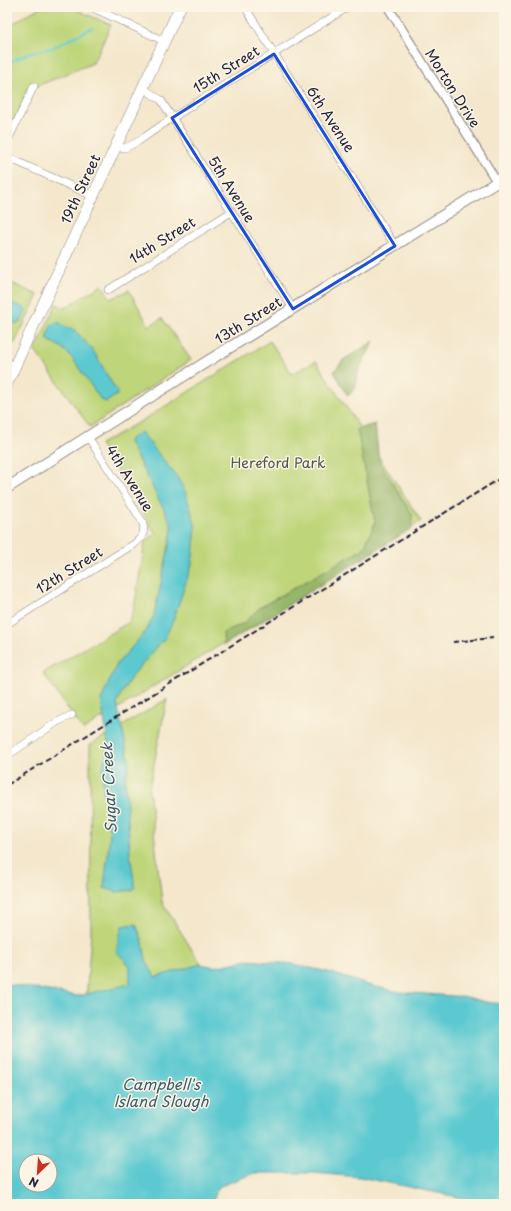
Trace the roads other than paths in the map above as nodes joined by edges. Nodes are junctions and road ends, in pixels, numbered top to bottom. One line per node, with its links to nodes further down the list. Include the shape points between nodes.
1 (91, 7): 6 (street)
2 (180, 7): 6 (main road, 19th Street)
3 (245, 7): 7 (street, 6th Avenue)
4 (348, 7): 7 (street, 15th Street)
5 (388, 7): 14 (street, Morton Drive)
6 (164, 41): 9 (main road, 19th Street)
7 (274, 54): 10 (street, 15th Street); 17 (street, 6th Avenue)
8 (34, 86): 11 (street)
9 (143, 88): 10 (street, 5th Avenue, via 160,100); 12 (main road, 19th Street)
10 (172, 118): 12 (street, 15th Street, via 128,147); 16 (street, 5th Avenue)
11 (7, 142)
12 (116, 147): 15 (main road, 19th Street)
13 (7, 157): 15 (street)
14 (501, 180): 17 (main road, 13th Street)
15 (93, 196): 20 (main road, 19th Street)
16 (231, 212): 18 (street, 14th Street); 19 (street, 5th Avenue)
17 (395, 246): 19 (main road, 13th Street)
18 (108, 290)
19 (293, 310): 21 (main road, 13th Street)
20 (7, 383)
21 (88, 437): 22 (main road, 13th Street); 23 (street, 4th Avenue, via 142,521)
22 (7, 488)
23 (143, 535): 24 (street, 12th Street, via 134,544)
24 (7, 624)
25 (72, 715): 26 (street, via 57,722)
26 (7, 756)

